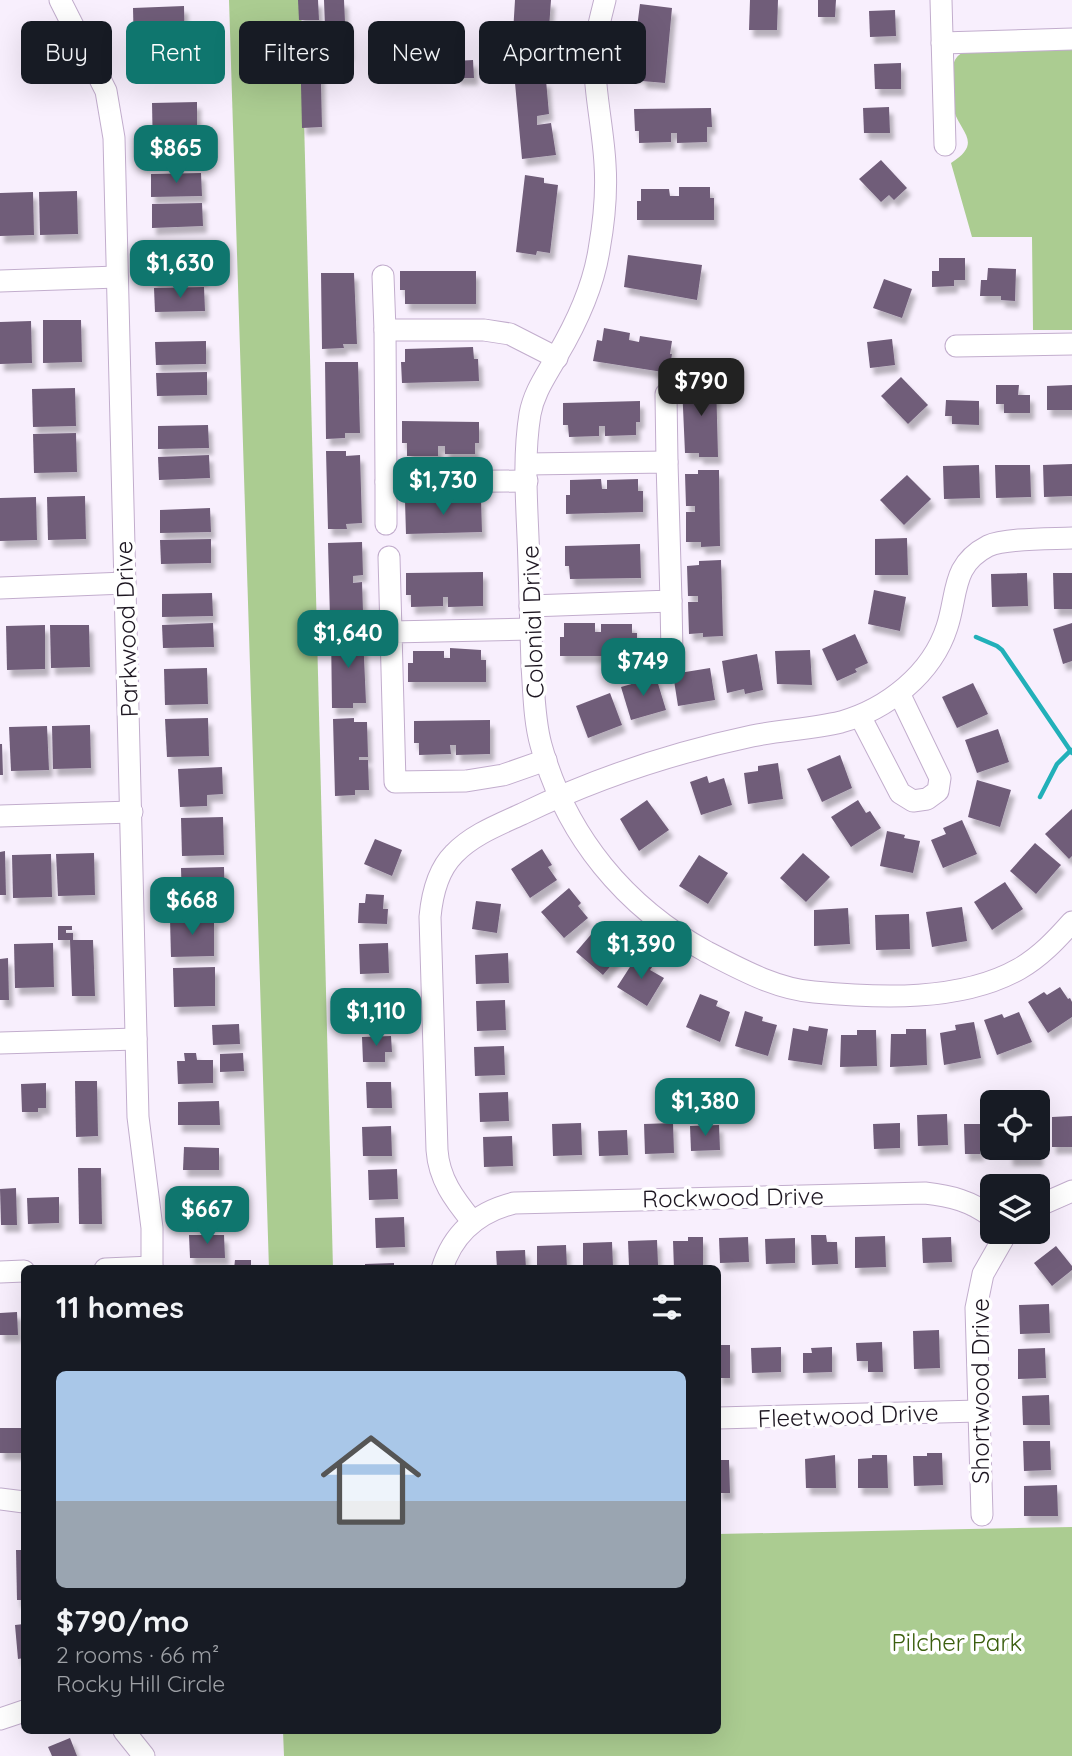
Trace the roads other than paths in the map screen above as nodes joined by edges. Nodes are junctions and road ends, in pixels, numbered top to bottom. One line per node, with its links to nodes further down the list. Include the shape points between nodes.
1 (60, 0): 8 (street, Parkwood Drive, via 106,92 114,138)
2 (605, 0): 13 (street, Colonial Drive, via 595,46 605,163 599,254 583,307)
3 (941, 0): 5 (street)
4 (1072, 39): 5 (street)
5 (942, 43): 6 (street)
6 (945, 145)
7 (383, 276): 10 (street)
8 (117, 277): 9 (street); 21 (street, Parkwood Drive)
9 (0, 281)
10 (385, 330): 13 (street, via 497,332); 17 (street)
11 (1072, 344): 12 (street)
12 (956, 346)
13 (557, 358): 16 (street, Colonial Drive, via 538,386 530,414)
14 (666, 394): 15 (street)
15 (667, 462): 16 (street); 23 (street)
16 (527, 472): 17 (street); 24 (street, Colonial Drive)
17 (386, 482): 18 (street)
18 (386, 524)
19 (1072, 538): 28 (street, via 990,545 969,560 957,579 935,656)
20 (389, 556): 26 (street)
21 (125, 583): 22 (street); 32 (street, Parkwood Drive)
22 (0, 588)
23 (671, 601): 24 (street); 27 (street)
24 (530, 606): 25 (street, Colonial Drive)
25 (531, 629): 26 (street); 30 (street, Colonial Drive, via 534,701)
26 (391, 632): 30 (street, via 395,782 466,781)
27 (672, 655)
28 (899, 693): 29 (street); 29 (street, via 940,778 938,791 927,799 913,802 900,793)
29 (860, 716): 31 (street, via 694,749)
30 (547, 760): 31 (street, Colonial Drive)
31 (559, 796): 34 (street, Colonial Drive, via 595,859 635,903 677,935 721,959 765,981 806,992 904,996 988,983 1040,954); 40 (street, via 467,843 443,869 431,901 438,1167)
32 (132, 812): 33 (street); 35 (street, Parkwood Drive)
33 (0, 816)
34 (1072, 922)
35 (136, 1039): 36 (street); 42 (street, Parkwood Drive, via 138,1117)
36 (0, 1043)
37 (1072, 1191): 38 (street)
38 (1050, 1201)
39 (980, 1208): 40 (street, Rockwood Drive, via 951,1196 925,1193 526,1202 495,1209)
40 (472, 1221): 43 (street, via 460,1233)
41 (999, 1244): 46 (street, Shortwood Drive, via 978,1293)
42 (152, 1265)
43 (443, 1265)
44 (21, 1271): 45 (street)
45 (0, 1272)
46 (978, 1411): 47 (street, Fleetwood Drive); 50 (street, Shortwood Drive)
47 (721, 1418)
48 (0, 1499): 49 (street)
49 (21, 1502)
50 (982, 1515)
51 (21, 1712): 52 (street)
52 (0, 1719)
53 (126, 1734): 54 (street)
54 (144, 1756)

